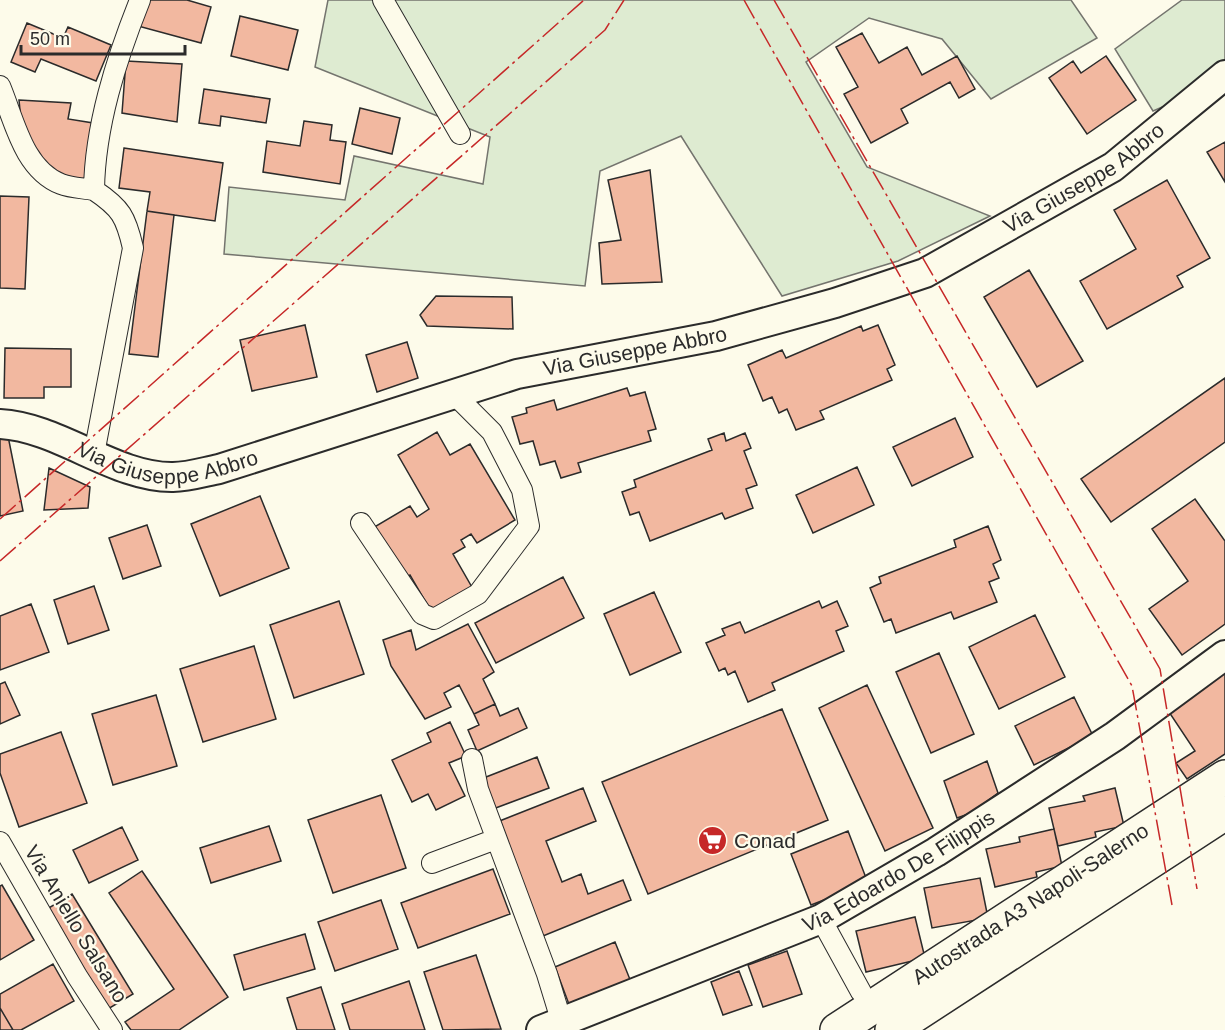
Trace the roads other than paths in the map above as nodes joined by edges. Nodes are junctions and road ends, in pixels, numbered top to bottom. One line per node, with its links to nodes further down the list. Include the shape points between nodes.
1 (140, 0): 6 (street, via 118,58 94,167)
2 (383, 0): 5 (street)
3 (1225, 75): 7 (street, Via Giuseppe Abbro, via 1113,168 925,273 716,336 517,374)
4 (0, 86): 6 (street, via 23,145 40,171 61,184)
5 (460, 134)
6 (94, 190): 9 (street, via 115,204 128,223 133,248)
7 (454, 394): 9 (street, Via Giuseppe Abbro, via 219,469 172,478 128,469); 10 (street, via 492,432 522,490 529,526 478,594 434,619 422,614)
8 (0, 424): 9 (street, Via Giuseppe Abbro, via 16,425)
9 (94, 454)
10 (361, 523)
11 (1225, 655): 18 (street, Via Edoardo De Filippis, via 1115,736 936,852)
12 (472, 759): 15 (street)
13 (1225, 777): 22 (highway, Autostrada A3 Napoli-Salerno)
14 (1225, 813): 23 (highway, Autostrada A3 Napoli-Salerno)
15 (496, 839): 17 (street); 20 (street, via 547,974)
16 (0, 842): 21 (street, Via Aniello Salsano)
17 (432, 863)
18 (821, 919): 19 (street); 20 (street, Via Edoardo De Filippis)
19 (861, 992)
20 (551, 1027)
21 (112, 1030)
22 (837, 1030)
23 (892, 1030)

